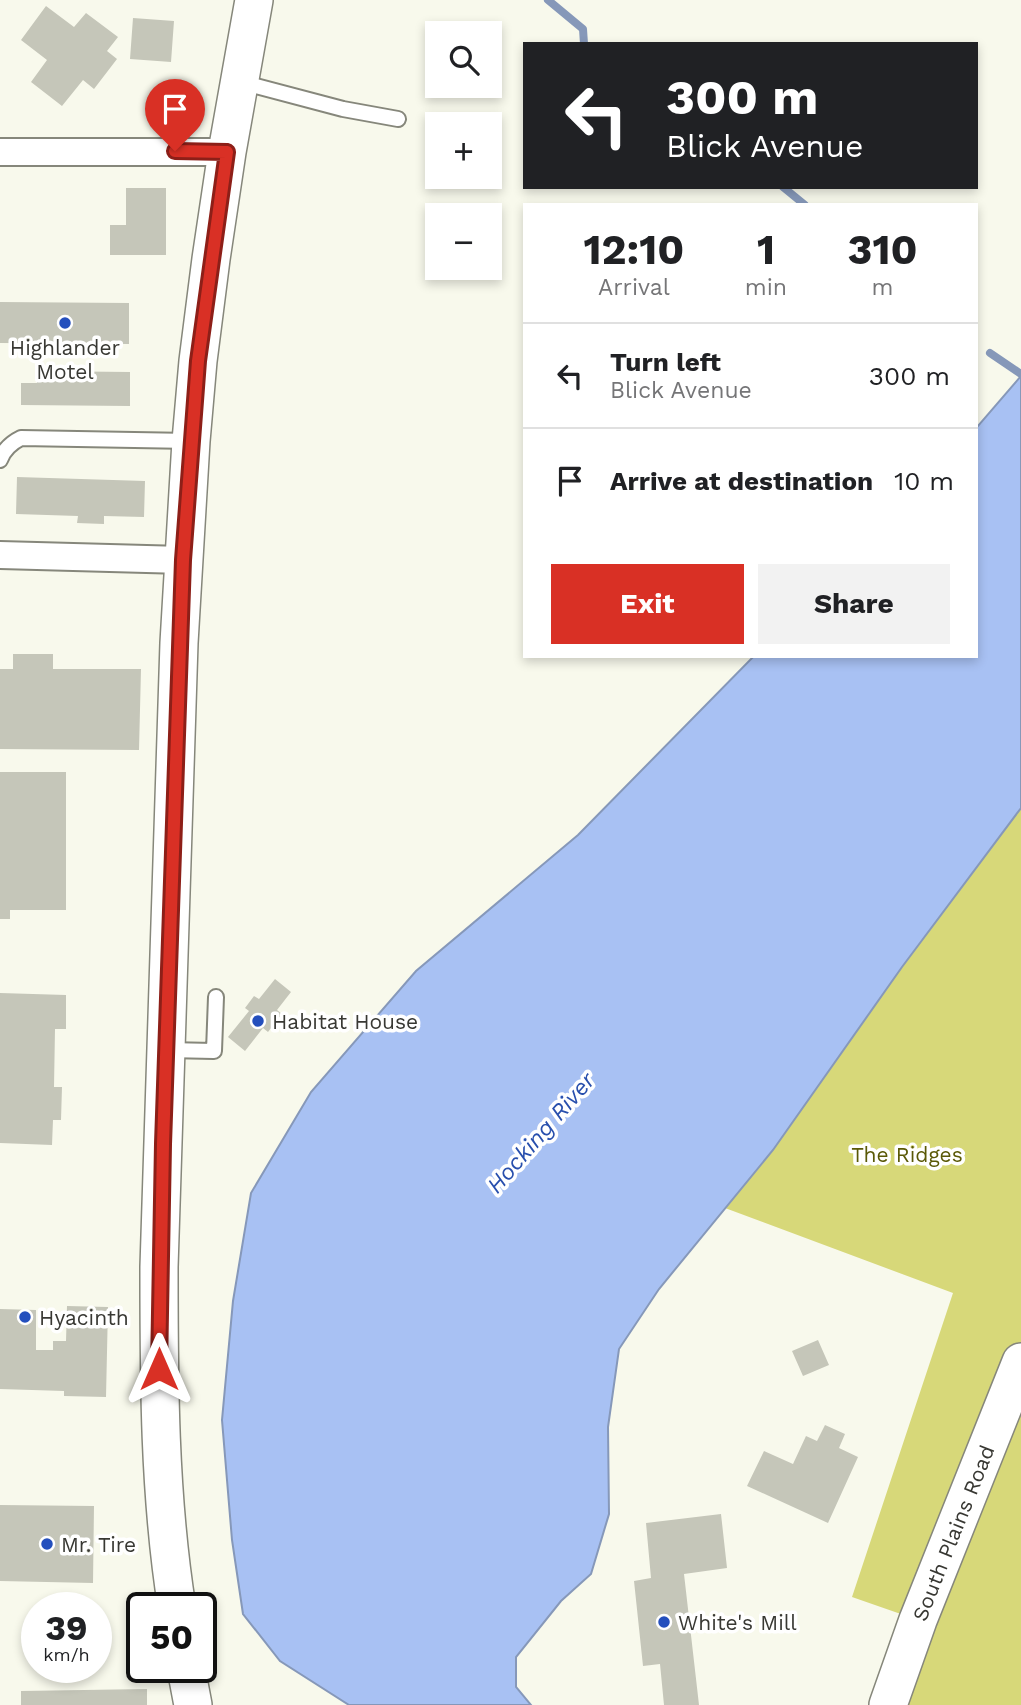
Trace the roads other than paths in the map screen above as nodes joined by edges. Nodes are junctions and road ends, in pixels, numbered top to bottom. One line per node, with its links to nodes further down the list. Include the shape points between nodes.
1 (254, 0): 2 (main road)
2 (239, 81): 3 (lane); 5 (main road)
3 (398, 119)
4 (0, 152): 5 (street)
5 (227, 152): 6 (main road)
6 (191, 441): 7 (lane, via 21,438); 9 (main road)
7 (0, 460)
8 (0, 555): 9 (street)
9 (183, 560): 11 (main road)
10 (216, 998): 11 (lane, via 215,1051)
11 (166, 1050): 13 (main road, via 159,1369 164,1498)
12 (1021, 1362): 16 (main road, South Plains Road)
13 (175, 1592)
14 (189, 1683): 15 (main road)
15 (193, 1705)
16 (888, 1705)

